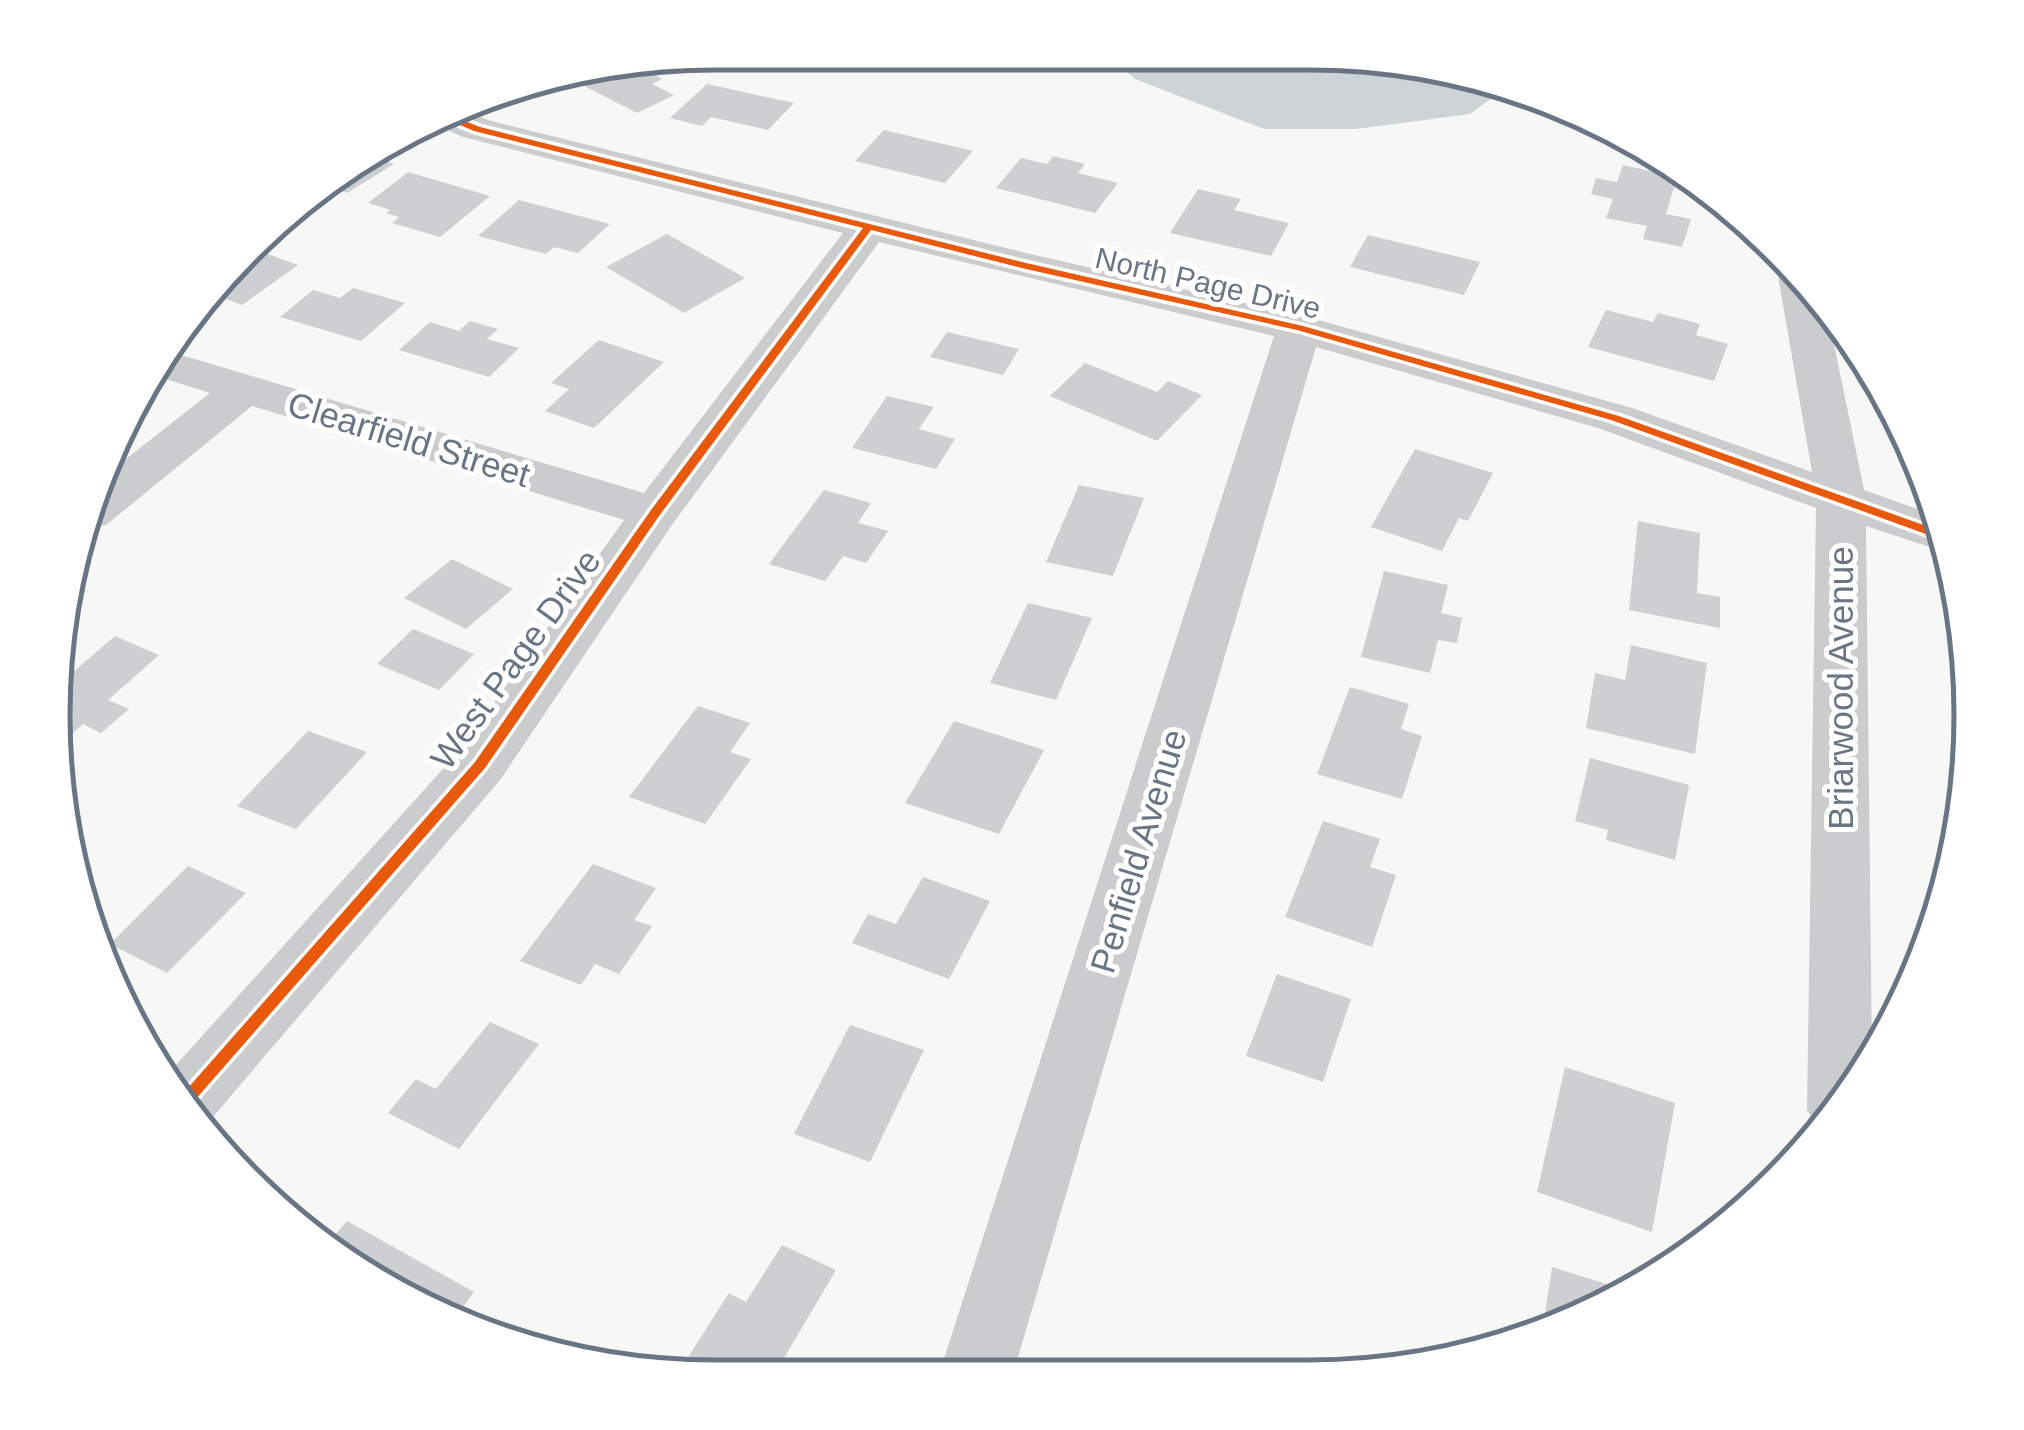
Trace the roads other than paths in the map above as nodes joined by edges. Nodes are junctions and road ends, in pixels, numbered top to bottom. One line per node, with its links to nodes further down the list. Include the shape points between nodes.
1 (460, 123): 2 (street, North Page Drive)
2 (868, 228): 4 (street, North Page Drive); 9 (street, West Page Drive)
3 (1804, 302): 7 (street, Briarwood Avenue)
4 (1300, 328): 7 (street, North Page Drive, via 1615,418); 13 (street, Penfield Avenue)
5 (172, 367): 6 (street, Clearfield Street)
6 (244, 389): 8 (street); 9 (street, Clearfield Street)
7 (1840, 497): 10 (street, North Page Drive); 11 (street, Briarwood Avenue)
8 (108, 498)
9 (655, 513): 12 (street, West Page Drive, via 480,765)
10 (1927, 530)
11 (1840, 1080)
12 (193, 1093)
13 (980, 1360)

